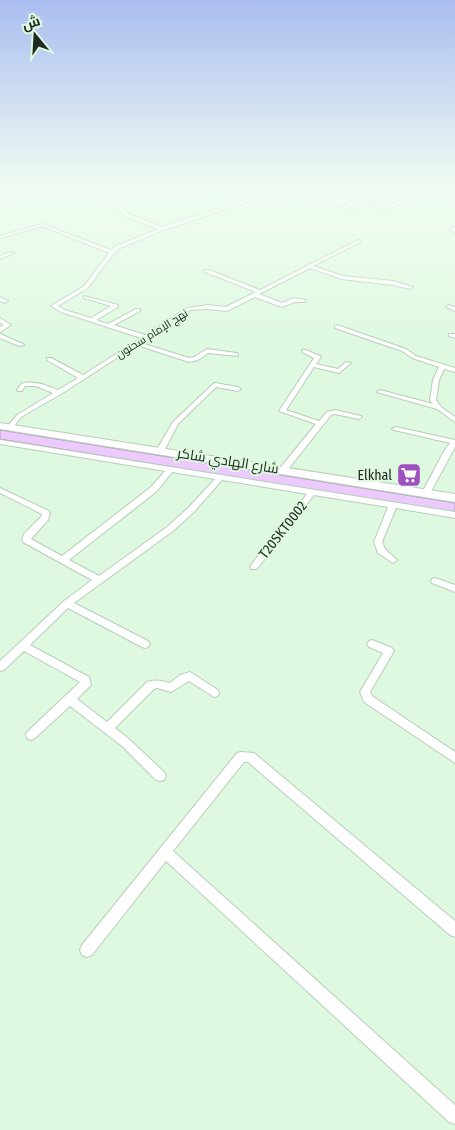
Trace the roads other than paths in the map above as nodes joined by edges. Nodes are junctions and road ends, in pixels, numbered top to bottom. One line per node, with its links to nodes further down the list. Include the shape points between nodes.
1 (78, 239): 4 (street)
2 (138, 239): 4 (street)
3 (358, 241): 7 (street, نهج الإمام سحنون)
4 (112, 252): 15 (street, via 86,287 54,306)
5 (12, 253): 6 (street)
6 (0, 258)
7 (311, 267): 9 (street, via 339,276); 10 (street, نهج الإمام سحنون)
8 (207, 271): 10 (street)
9 (410, 287)
10 (259, 293): 12 (street, via 282,305 294,300); 20 (street, نهج الإمام سحنون, via 227,309 189,309)
11 (86, 297): 15 (street, via 116,306)
12 (302, 302)
13 (138, 310): 16 (street)
14 (0, 320): 18 (street, via 8,325)
15 (91, 320): 16 (street)
16 (110, 325): 20 (street)
17 (338, 327): 28 (street)
18 (0, 330)
19 (0, 336): 22 (street)
20 (145, 337): 21 (street, نهج الإمام سحنون)
21 (136, 343): 24 (street, via 189,360 207,351); 30 (street, نهج الإمام سحنون)
22 (21, 345)
23 (304, 351): 27 (street, via 318,356)
24 (236, 356)
25 (49, 359): 30 (street)
26 (348, 363): 27 (street, via 337,371)
27 (313, 365): 38 (street, via 282,411)
28 (442, 367): 29 (street); 35 (street, via 434,380 433,400)
29 (455, 370)
30 (83, 378): 34 (street, نهج الإمام سحنون)
31 (238, 388): 43 (street, via 215,385 176,423)
32 (20, 390): 34 (street, via 23,385 38,384)
33 (380, 392): 35 (street)
34 (59, 393): 39 (street, نهج الإمام سحنون)
35 (439, 408): 37 (street)
36 (359, 417): 38 (street, via 332,412)
37 (455, 420)
38 (320, 423): 45 (street)
39 (5, 427): 43 (main road, شارع الهادي شاكر)
40 (396, 429): 42 (street)
41 (0, 442): 44 (street)
42 (455, 442): 49 (street)
43 (160, 451): 45 (main road, شارع الهادي شاكر)
44 (170, 470): 46 (street); 53 (street, via 154,489)
45 (283, 470): 49 (main road, شارع الهادي شاكر)
46 (220, 478): 48 (street); 56 (street, via 170,529)
47 (0, 490): 53 (street, via 46,513 26,540)
48 (312, 492): 51 (street); 55 (street, T20SKT0002)
49 (426, 494): 50 (main road, شارع الهادي شاكر)
50 (455, 498)
51 (393, 505): 52 (street); 54 (street, via 378,545)
52 (455, 515)
53 (63, 560): 56 (street)
54 (393, 560)
55 (254, 567)
56 (98, 580): 59 (street)
57 (435, 581): 58 (street)
58 (455, 589)
59 (67, 603): 60 (street); 62 (street)
60 (145, 644)
61 (372, 644): 68 (street, via 389,651 365,692 368,699)
62 (22, 645): 63 (street); 65 (street, via 84,680 86,687)
63 (0, 667)
64 (214, 692): 66 (street, via 190,676 171,688 154,684)
65 (70, 700): 66 (street); 67 (street)
66 (108, 728): 69 (street)
67 (30, 734)
68 (455, 758)
69 (160, 776)
70 (165, 852): 71 (street, via 241,757 250,757); 72 (street); 73 (street)
71 (455, 930)
72 (87, 950)
73 (455, 1116)

